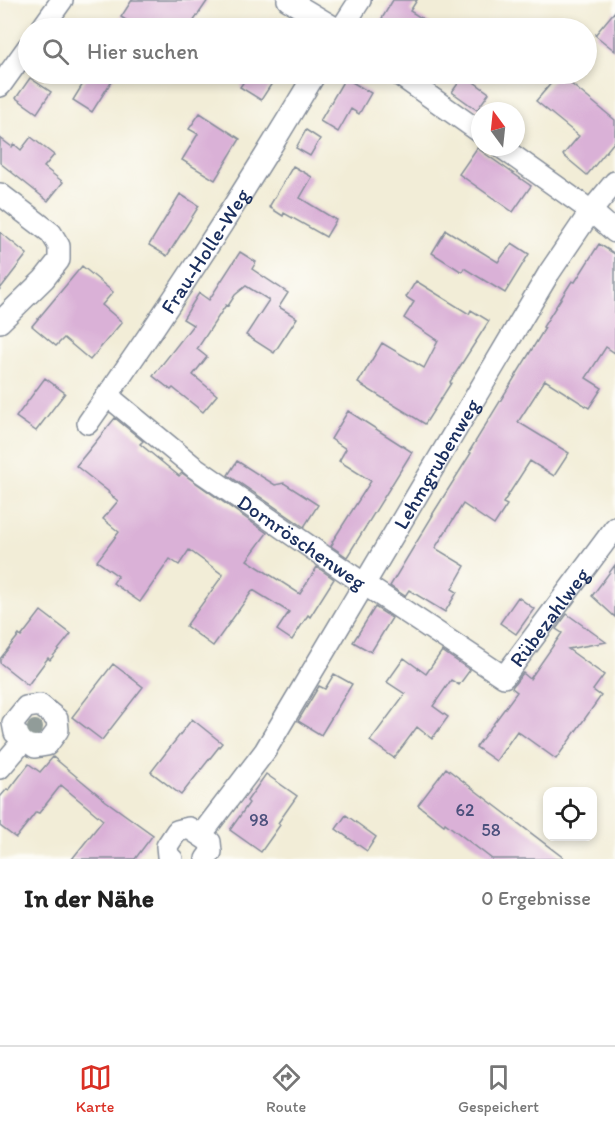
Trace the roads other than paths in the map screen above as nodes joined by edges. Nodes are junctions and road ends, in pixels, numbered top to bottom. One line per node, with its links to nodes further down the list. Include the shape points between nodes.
1 (62, 0): 4 (street)
2 (288, 0): 5 (street)
3 (360, 0): 6 (street)
4 (49, 18)
5 (318, 18)
6 (348, 18)
7 (18, 61): 10 (street)
8 (309, 84): 18 (street, Frau-Holle-Weg)
9 (413, 84): 11 (street)
10 (0, 86)
11 (471, 126)
12 (514, 156): 15 (street)
13 (615, 182): 15 (street, Lehmgrubenweg)
14 (0, 194): 17 (street, via 51,233 59,246 59,260)
15 (591, 211): 16 (street); 21 (street, Lehmgrubenweg, via 549,273)
16 (615, 232)
17 (0, 322)
18 (108, 396): 19 (street, Frau-Holle-Weg); 21 (street, Dornröschenweg, via 194,467)
19 (88, 423)
20 (615, 528): 22 (street, Rübezahlweg)
21 (364, 584): 22 (street, Dornröschenweg); 25 (street, Lehmgrubenweg, via 265,751)
22 (504, 677)
23 (24, 740): 24 (street)
24 (0, 768)
25 (201, 835): 26 (street, via 189,828 177,831 167,846); 27 (street, via 210,842 211,852)
26 (172, 859)
27 (206, 859)

